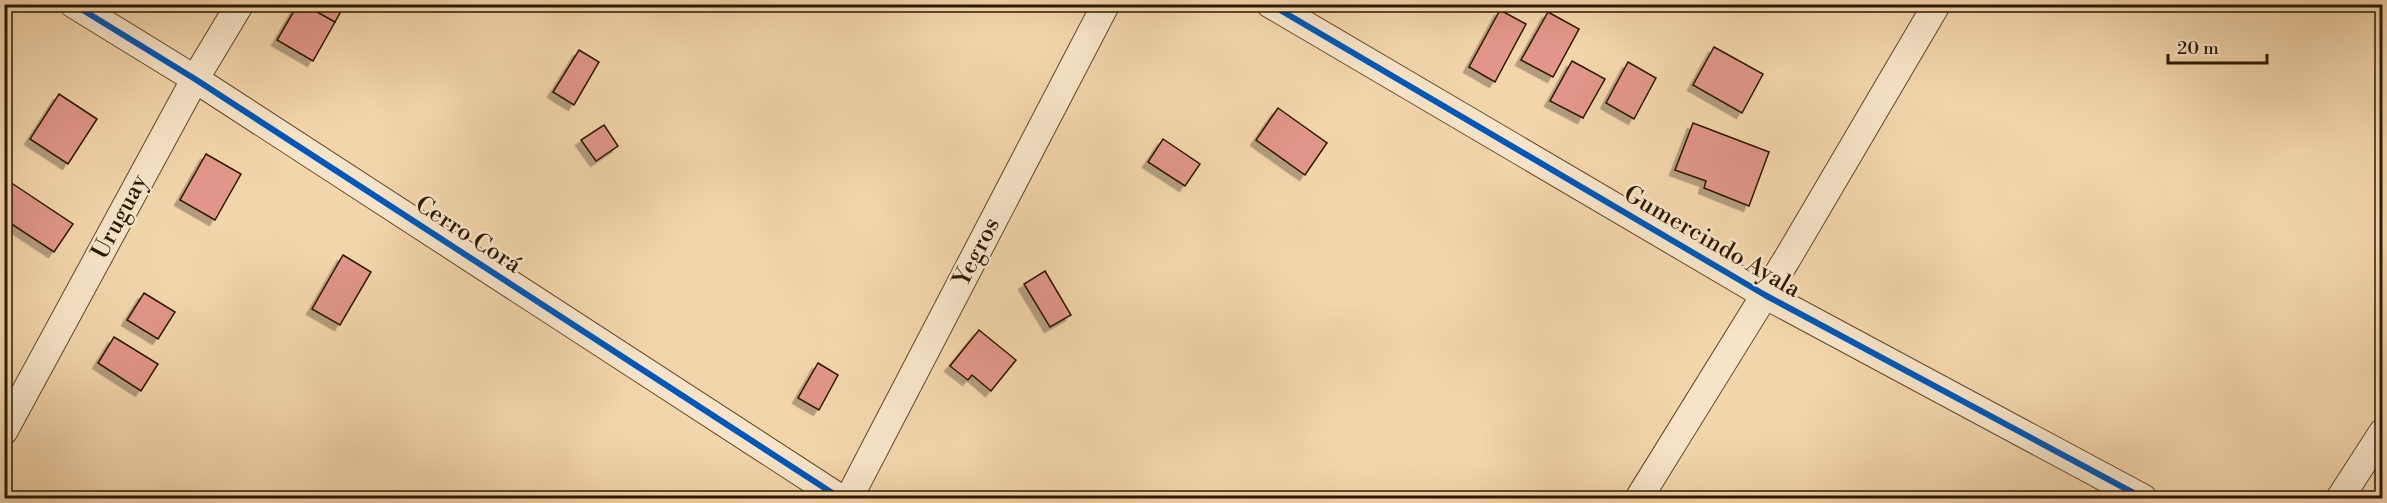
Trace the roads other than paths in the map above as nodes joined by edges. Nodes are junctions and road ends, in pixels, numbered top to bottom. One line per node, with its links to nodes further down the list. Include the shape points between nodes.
1 (73, 4): 6 (street, Cerro Corá)
2 (240, 4): 6 (street, Uruguay)
3 (1106, 4): 11 (street, Yegros)
4 (1269, 4): 7 (street, Gumercindo Ayala)
5 (1937, 4): 7 (street)
6 (195, 79): 8 (street, Uruguay); 10 (street, Cerro Corá)
7 (1765, 295): 12 (street); 13 (street, Gumercindo Ayala)
8 (4, 431)
9 (2382, 433): 14 (street)
10 (840, 498)
11 (849, 498)
12 (1639, 498)
13 (2143, 498)
14 (2340, 498)

